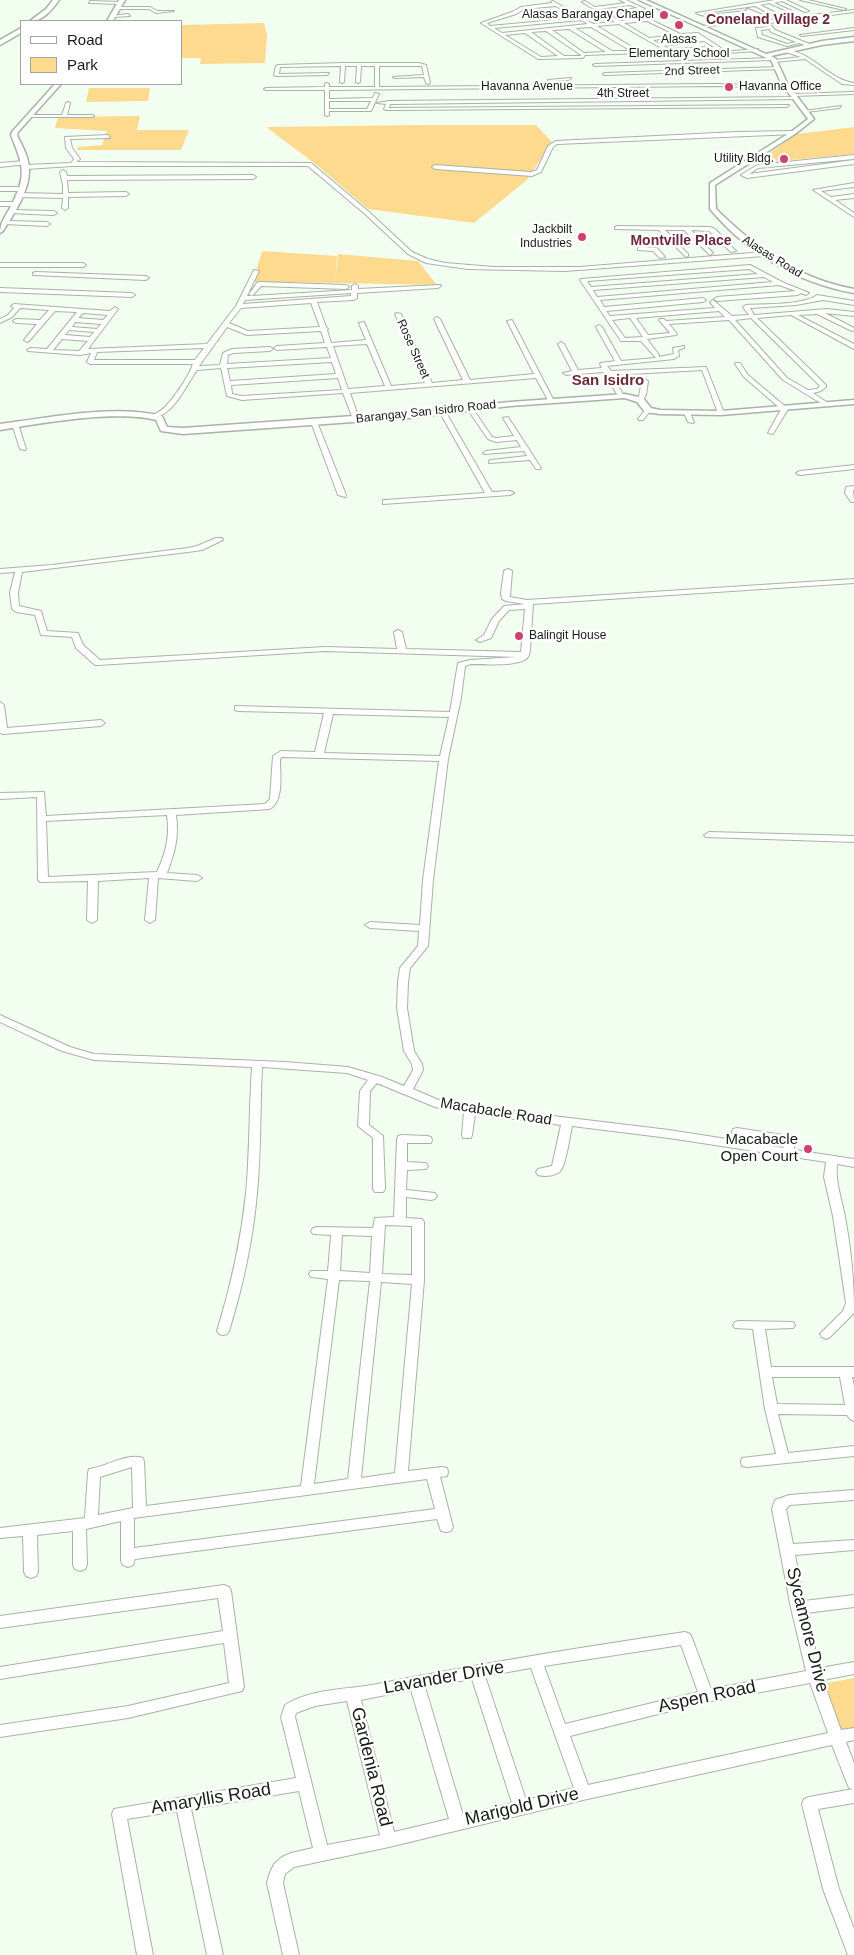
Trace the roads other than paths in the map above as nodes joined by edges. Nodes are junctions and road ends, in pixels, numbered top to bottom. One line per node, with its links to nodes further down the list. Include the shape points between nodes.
1 (56, 0): 36 (main road)
2 (550, 0): 12 (street)
3 (622, 0): 13 (street)
4 (642, 0): 43 (street)
5 (783, 0): 10 (street); 20 (street)
6 (802, 0): 18 (street); 19 (street)
7 (824, 0): 19 (street)
8 (597, 1): 17 (street, via 582,2)
9 (90, 2): 11 (street)
10 (770, 2): 14 (street); 25 (street)
11 (120, 4): 21 (street); 34 (street)
12 (558, 4): 16 (street); 35 (street)
13 (631, 4): 17 (street); 23 (street, via 643,10)
14 (755, 4): 15 (street); 30 (street)
15 (740, 6): 24 (street); 24 (street, via 698,13 708,16)
16 (532, 7): 22 (street); 29 (street)
17 (594, 8): 26 (street)
18 (821, 9): 20 (street); 27 (street)
19 (853, 10): 27 (street)
20 (807, 11): 25 (street)
21 (172, 12)
22 (540, 12)
23 (628, 12): 26 (street); 37 (street)
24 (752, 12): 32 (street)
25 (792, 12): 30 (street)
26 (605, 14): 40 (street)
27 (831, 14): 39 (street)
28 (128, 15): 34 (street)
29 (509, 15): 33 (street); 44 (street, via 483,23)
30 (776, 15): 32 (street)
31 (548, 16): 38 (street)
32 (761, 16): 39 (street)
33 (519, 17)
34 (112, 18)
35 (582, 19): 38 (street); 42 (street)
36 (35, 20)
37 (647, 20): 40 (street); 52 (street)
38 (555, 21): 44 (street)
39 (766, 22): 46 (street)
40 (620, 23): 42 (street); 55 (street)
41 (723, 23): 43 (street)
42 (594, 26): 45 (street); 66 (street)
43 (701, 27): 63 (street)
44 (490, 28): 51 (street)
45 (571, 28): 48 (street); 67 (street)
46 (770, 28): 53 (street); 57 (street, via 758,29 760,36)
47 (854, 29): 54 (street)
48 (548, 30): 50 (street); 68 (street)
49 (20, 31): 59 (main road)
50 (527, 32): 51 (street); 70 (street)
51 (502, 34): 70 (street, via 540,58)
52 (679, 35): 55 (street); 56 (street, via 696,34)
53 (780, 35): 57 (street); 60 (street)
54 (802, 35)
55 (648, 38): 61 (street)
56 (706, 39): 61 (street); 64 (street, via 719,48)
57 (766, 39): 60 (street, via 787,45)
58 (854, 39): 62 (street)
59 (0, 43)
60 (800, 43): 62 (street)
61 (659, 45): 64 (street)
62 (809, 46): 65 (street)
63 (756, 50): 69 (street); 72 (street)
64 (670, 51): 66 (street)
65 (788, 51): 71 (street); 72 (street)
66 (638, 52): 67 (street)
67 (611, 53): 68 (street)
68 (584, 54): 70 (street, via 583,57)
69 (620, 56)
70 (564, 58)
71 (808, 58): 72 (street); 81 (street)
72 (775, 63): 79 (street); 85 (street, 2nd Street); 87 (street); 102 (street)
73 (343, 64): 74 (street); 77 (street); 93 (street)
74 (359, 64): 75 (street); 94 (street)
75 (377, 64): 82 (street); 95 (street)
76 (311, 65): 77 (street); 78 (street); 83 (street)
77 (328, 65): 84 (street)
78 (295, 66): 86 (street); 86 (street, via 278,66 276,75)
79 (596, 67)
80 (828, 67): 81 (street)
81 (821, 68): 96 (street, via 844,83)
82 (395, 73): 88 (street); 88 (street); 88 (street, via 422,64); 95 (street)
83 (311, 74): 84 (street); 86 (street)
84 (327, 74): 92 (street)
85 (605, 74)
86 (295, 75)
87 (771, 75)
88 (427, 76)
89 (714, 77): 91 (street)
90 (569, 79): 98 (street, via 525,80)
91 (610, 80)
92 (327, 82): 93 (street); 99 (street)
93 (342, 82): 94 (street)
94 (358, 82): 95 (street)
95 (377, 82): 100 (street)
96 (854, 84)
97 (57, 85): 120 (street)
98 (523, 86): 100 (street, Havanna Avenue); 102 (street, Havanna Avenue, via 715,85)
99 (327, 88): 100 (street, Havanna Avenue); 101 (street, Havanna Avenue); 113 (street)
100 (377, 88)
101 (266, 89)
102 (792, 93): 104 (street); 105 (street, 4th Street); 107 (street); 119 (street)
103 (854, 93): 104 (street)
104 (826, 94): 119 (street, via 839,106)
105 (440, 96)
106 (376, 99): 110 (street); 113 (street); 113 (street, via 369,110)
107 (708, 99): 109 (street); 114 (street)
108 (580, 100): 109 (street); 111 (street); 117 (street)
109 (619, 100): 116 (street)
110 (389, 102): 111 (street); 118 (street, via 386,109)
111 (481, 102): 118 (street)
112 (68, 103): 121 (street)
113 (327, 105)
114 (712, 106): 115 (street); 116 (street)
115 (787, 106)
116 (622, 107): 117 (street)
117 (583, 108): 118 (street)
118 (483, 109)
119 (806, 110): 123 (street, Alasas Road, via 811,119)
120 (28, 116): 121 (street); 128 (street, via 14,135)
121 (64, 116): 122 (street)
122 (92, 116)
123 (793, 134): 130 (street, via 556,142 538,171 532,174); 153 (street, Alasas Road, via 711,187 713,209 740,237)
124 (108, 137): 126 (street, via 67,138 68,148 78,159)
125 (853, 160): 125 (street, via 757,167 744,175 747,176)
126 (72, 164): 129 (street); 157 (street, via 309,164 414,256 442,264 554,270)
127 (0, 165): 128 (street)
128 (25, 165): 129 (street); 136 (street, via 25,178)
129 (63, 166): 132 (street)
130 (435, 167)
131 (253, 177): 133 (street)
132 (64, 178): 133 (street); 137 (street)
133 (86, 178): 137 (street, via 86,188)
134 (854, 185): 140 (street, via 816,190)
135 (0, 189): 136 (street)
136 (19, 192): 137 (street); 142 (street)
137 (66, 194): 138 (street); 143 (street)
138 (126, 194)
139 (854, 196): 140 (street)
140 (830, 199): 146 (street)
141 (0, 204): 142 (street)
142 (15, 204): 144 (street)
143 (65, 208)
144 (11, 212): 145 (street); 147 (street)
145 (54, 213)
146 (852, 213)
147 (6, 223): 148 (street); 152 (street)
148 (47, 224)
149 (617, 228): 150 (street)
150 (660, 228): 151 (street); 158 (street)
151 (686, 229): 155 (street, via 713,230); 156 (street)
152 (0, 231)
153 (756, 248): 155 (street); 157 (street, Alasas Road)
154 (640, 249): 159 (street, via 655,249)
155 (733, 251): 156 (street)
156 (710, 253): 158 (street)
157 (764, 254): 181 (street, Alasas Road, via 808,279)
158 (686, 255): 159 (street)
159 (662, 257): 160 (street)
160 (617, 260)
161 (0, 265): 162 (street)
162 (83, 265)
163 (750, 267): 165 (street); 165 (street, via 737,259 674,264); 167 (street)
164 (256, 271): 182 (street)
165 (682, 272): 170 (street); 177 (street, via 583,280)
166 (35, 274): 172 (street)
167 (765, 275): 170 (street); 171 (street)
168 (107, 277): 172 (street); 174 (street); 184 (street)
169 (146, 278): 174 (street)
170 (691, 281): 177 (street); 179 (street)
171 (780, 283): 179 (street); 183 (street)
172 (73, 284): 178 (street); 184 (street)
173 (438, 286): 176 (street)
174 (130, 288): 184 (street)
175 (319, 289): 176 (street); 176 (street); 180 (street); 180 (street)
176 (354, 289): 188 (street, via 354,298)
177 (589, 289): 186 (street)
178 (0, 290)
179 (701, 290): 186 (street); 187 (street)
180 (297, 291): 182 (street); 182 (street); 182 (street, via 264,295)
181 (854, 291)
182 (250, 293): 190 (street)
183 (806, 293): 185 (street); 187 (street)
184 (96, 294)
185 (823, 298): 189 (street); 201 (street, via 796,304 746,307)
186 (595, 299): 191 (street)
187 (710, 300): 191 (street); 192 (street)
188 (313, 301): 190 (street); 212 (street)
189 (854, 303)
190 (239, 306): 209 (street)
191 (604, 309): 202 (street)
192 (720, 309): 195 (street); 204 (street)
193 (818, 312): 196 (street); 197 (street); 211 (street)
194 (398, 314): 242 (street, Rose Street)
195 (657, 314): 200 (street); 208 (street)
196 (854, 314)
197 (794, 315): 201 (street); 215 (street)
198 (20, 316): 199 (street); 199 (street); 205 (street, via 16,306 10,316)
199 (47, 316): 213 (street); 217 (street)
200 (632, 316): 202 (street); 216 (street)
201 (753, 317): 204 (street); 245 (street, via 824,386)
202 (609, 318): 216 (street, via 623,340)
203 (438, 319): 239 (street)
204 (730, 319): 208 (street); 245 (street, via 785,379)
205 (0, 321)
206 (510, 321): 238 (street)
207 (362, 323): 219 (street)
208 (664, 323): 216 (street, via 674,334)
209 (225, 324): 212 (street, via 247,333); 223 (street)
210 (599, 328): 230 (street)
211 (853, 329): 215 (street)
212 (325, 330): 221 (street)
213 (65, 331): 214 (street); 214 (street); 214 (street); 214 (street); 214 (street, via 80,353); 226 (street)
214 (98, 331): 227 (street)
215 (830, 334): 220 (street)
216 (644, 338): 228 (street)
217 (27, 340)
218 (854, 340): 220 (street)
219 (370, 342): 221 (street); 243 (street)
220 (845, 342): 225 (street)
221 (329, 344): 229 (street); 233 (street, via 232,351 225,354)
222 (561, 344): 234 (street)
223 (209, 346): 227 (street); 232 (street)
224 (682, 347): 230 (street, via 675,349 677,355 672,358)
225 (854, 347)
226 (30, 350)
227 (94, 352): 232 (street, via 90,362)
228 (657, 356)
229 (335, 360): 233 (street); 237 (street)
230 (618, 361): 235 (street, via 603,364)
231 (738, 364): 252 (street, via 746,376)
232 (196, 365): 233 (street); 257 (street, via 169,408)
233 (222, 367): 241 (street)
234 (576, 372): 235 (street); 236 (street)
235 (609, 372): 246 (street); 256 (street, via 704,368)
236 (566, 373)
237 (340, 376): 241 (street); 244 (street)
238 (538, 376): 239 (street); 248 (street)
239 (467, 380): 242 (street)
240 (645, 381): 247 (street)
241 (228, 382): 244 (street, via 229,395 242,398)
242 (429, 384): 243 (street)
243 (389, 389): 244 (street)
244 (345, 391): 259 (street)
245 (806, 393): 250 (street)
246 (621, 396): 247 (street, Barangay San Isidro Road); 248 (street, Barangay San Isidro Road)
247 (640, 400): 253 (street)
248 (551, 401): 251 (street, Barangay San Isidro Road)
249 (854, 402): 250 (street)
250 (826, 404): 252 (street)
251 (469, 408): 254 (street, Barangay San Isidro Road); 266 (street, via 493,440)
252 (785, 409): 256 (street); 265 (street)
253 (648, 410): 255 (street); 260 (street)
254 (442, 411): 259 (street, Barangay San Isidro Road); 278 (street)
255 (687, 413): 256 (street); 262 (street)
256 (721, 413)
257 (156, 416): 261 (street, Barangay San Isidro Road, via 164,429 172,431); 263 (street, via 143,414)
258 (506, 418): 266 (street)
259 (356, 419): 261 (street, Barangay San Isidro Road)
260 (641, 419)
261 (314, 422): 277 (street)
262 (691, 422)
263 (14, 424): 264 (street); 267 (street)
264 (0, 427)
265 (771, 433)
266 (518, 438): 268 (street)
267 (23, 449)
268 (526, 449): 269 (street); 270 (street)
269 (486, 453)
270 (531, 458): 271 (street); 273 (street)
271 (491, 462)
272 (854, 467): 274 (street)
273 (538, 468)
274 (800, 473)
275 (854, 488): 279 (street, via 849,492)
276 (510, 493): 278 (street)
277 (342, 494)
278 (489, 494): 280 (street)
279 (854, 500)
280 (386, 502)
281 (219, 540): 282 (street, via 188,550)
282 (19, 570): 283 (street); 289 (street, via 14,607 38,613 44,633 76,636 79,646 98,662 312,649)
283 (0, 571)
284 (508, 571): 286 (street, via 506,599)
285 (854, 581): 286 (street)
286 (529, 604): 288 (street, via 504,610 490,626 488,636); 290 (street)
287 (398, 632): 289 (street)
288 (480, 640)
289 (402, 651): 290 (street)
290 (525, 654): 294 (street, via 514,661 462,664)
291 (0, 705): 295 (street, via 3,731)
292 (238, 708): 293 (street)
293 (329, 712): 294 (street); 296 (street)
294 (453, 715): 297 (street)
295 (101, 723)
296 (320, 755): 297 (street); 299 (street, via 286,753 277,756 274,799 267,808)
297 (444, 759): 309 (street)
298 (0, 796): 300 (street, via 41,794)
299 (171, 813): 300 (street); 303 (street, via 174,845)
300 (42, 819): 304 (street, via 43,880)
301 (709, 835): 302 (street)
302 (854, 839)
303 (157, 875): 304 (street); 305 (street); 307 (street)
304 (93, 878): 306 (street)
305 (197, 878)
306 (92, 920)
307 (150, 920)
308 (370, 925): 309 (street)
309 (425, 928): 313 (street, via 424,946 405,968 402,982 402,1008 409,1051 418,1070)
310 (0, 1018): 311 (street, Macabacle Road, via 81,1055)
311 (257, 1064): 312 (street, Macabacle Road, via 331,1068); 339 (street, via 247,1231)
312 (375, 1078): 313 (street, Macabacle Road); 325 (street, via 365,1091 363,1126 378,1136)
313 (407, 1090): 314 (street, Macabacle Road, via 439,1104)
314 (470, 1110): 315 (street, Macabacle Road); 317 (street)
315 (567, 1123): 319 (street, Macabacle Road, via 669,1134); 324 (street, via 557,1168)
316 (737, 1132): 319 (street, via 778,1138 787,1143)
317 (467, 1135)
318 (427, 1140): 322 (street, via 402,1139)
319 (791, 1153): 320 (street, Macabacle Road)
320 (832, 1159): 321 (street, Macabacle Road); 340 (street, via 830,1177 852,1303 848,1313)
321 (854, 1163)
322 (402, 1166): 323 (street); 326 (street)
323 (422, 1166)
324 (542, 1172)
325 (379, 1189)
326 (401, 1193): 327 (street); 328 (street)
327 (431, 1196)
328 (400, 1222): 331 (street, via 379,1221); 335 (street, via 418,1222)
329 (317, 1231): 330 (street)
330 (337, 1231): 331 (street); 333 (street)
331 (378, 1232): 334 (street)
332 (315, 1274): 333 (street)
333 (334, 1275): 334 (street); 350 (street)
334 (376, 1278): 335 (street); 349 (street)
335 (418, 1280): 348 (street)
336 (739, 1325): 337 (street)
337 (758, 1325): 338 (street); 341 (street)
338 (789, 1325)
339 (223, 1331)
340 (826, 1334)
341 (765, 1372): 342 (street); 343 (street)
342 (850, 1372): 344 (street)
343 (771, 1409): 344 (street); 346 (street)
344 (853, 1413)
345 (854, 1451): 346 (street)
346 (783, 1458): 347 (street)
347 (747, 1462)
348 (400, 1478): 349 (street); 352 (street, via 437,1473)
349 (354, 1484): 350 (street)
350 (307, 1490): 353 (street)
351 (854, 1495): 359 (street, Sycamore Drive, via 789,1500 780,1504)
352 (442, 1513): 353 (street, via 128,1557); 355 (street)
353 (133, 1514): 354 (street); 354 (street, via 138,1462 126,1462 94,1473)
354 (85, 1523): 356 (street); 360 (street)
355 (446, 1527)
356 (30, 1530): 357 (street); 361 (street)
357 (0, 1533)
358 (854, 1545): 359 (street)
359 (788, 1550): 363 (street, Sycamore Drive)
360 (80, 1566)
361 (31, 1572)
362 (854, 1601): 363 (street)
363 (798, 1608): 370 (street, Sycamore Drive)
364 (0, 1622): 365 (street, via 224,1591)
365 (230, 1636): 369 (street); 374 (street, via 237,1687 128,1712)
366 (536, 1662): 368 (street, Lavander Drive); 373 (street, Lavander Drive, via 685,1638); 375 (street)
367 (854, 1668): 370 (street, Aspen Road)
368 (477, 1672): 371 (street, Lavander Drive); 383 (street)
369 (0, 1673)
370 (814, 1675): 373 (street, Aspen Road); 377 (street, Sycamore Drive)
371 (416, 1682): 372 (street, Lavander Drive); 384 (street)
372 (353, 1695): 379 (street, Lavander Drive, via 299,1702 290,1709 288,1717); 385 (street, Gardenia Road)
373 (707, 1696): 375 (street, Aspen Road)
374 (0, 1731)
375 (562, 1731): 380 (street)
376 (854, 1734): 377 (street, Marigold Drive)
377 (838, 1736): 378 (street, Sycamore Drive); 380 (street, Marigold Drive)
378 (854, 1782)
379 (304, 1783): 382 (street, Amaryllis Road); 386 (street, Lavander Drive)
380 (583, 1793): 383 (street, Marigold Drive)
381 (854, 1796): 387 (street, via 809,1804 832,1889)
382 (183, 1804): 388 (street, Amaryllis Road, via 119,1814); 389 (street)
383 (521, 1808): 384 (street, Marigold Drive)
384 (458, 1822): 385 (street, Marigold Drive)
385 (389, 1840): 386 (street, Marigold Drive)
386 (322, 1854): 390 (street, Marigold Drive, via 291,1860 276,1873 274,1883)
387 (854, 1950)
388 (145, 1955)
389 (215, 1955)
390 (291, 1955)

